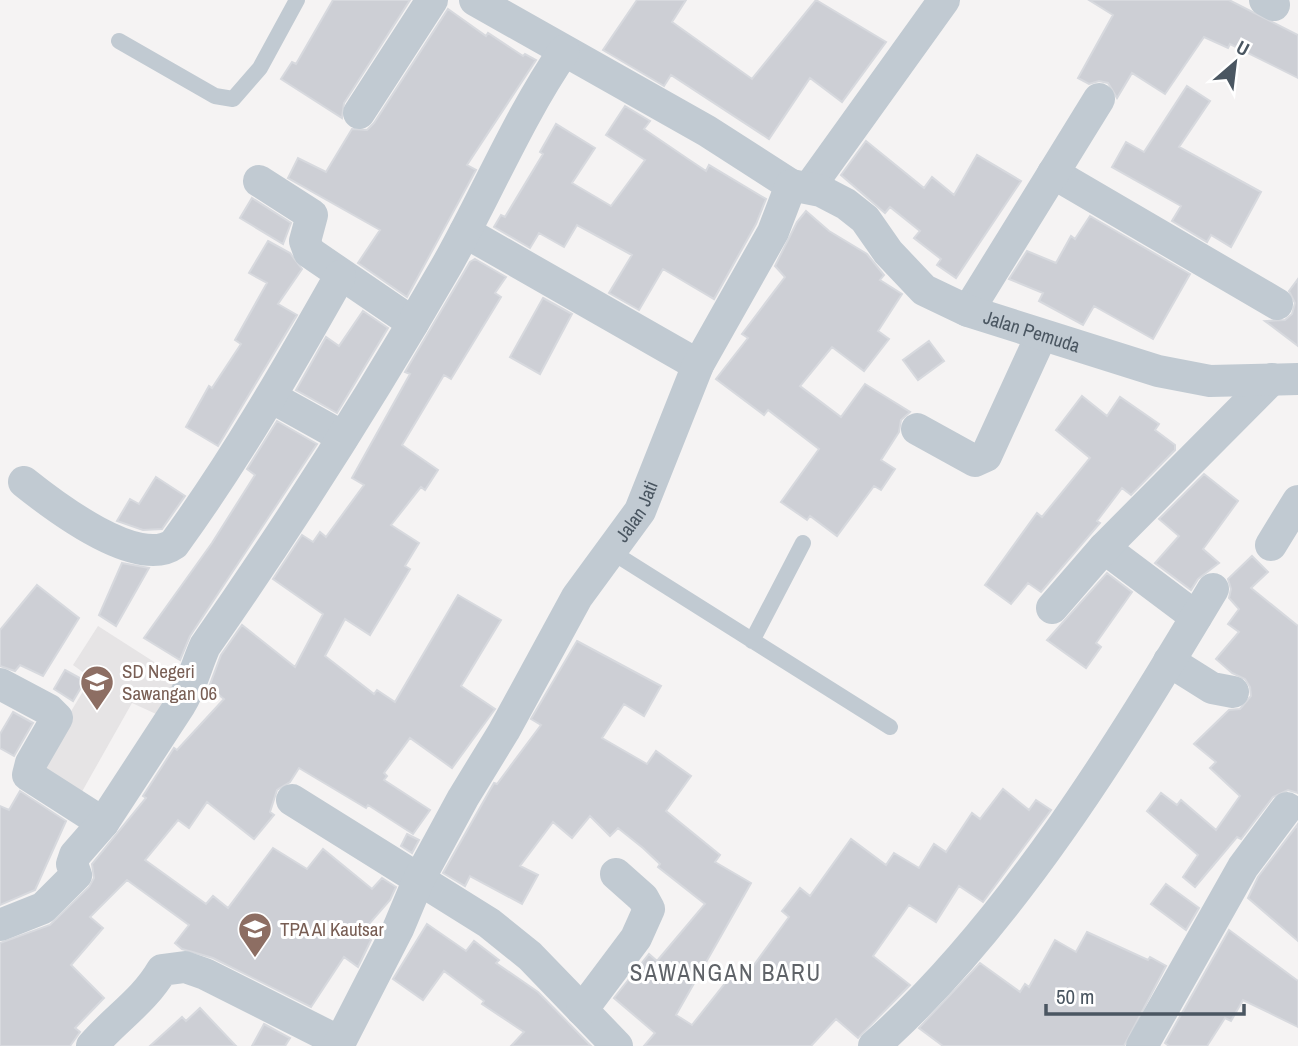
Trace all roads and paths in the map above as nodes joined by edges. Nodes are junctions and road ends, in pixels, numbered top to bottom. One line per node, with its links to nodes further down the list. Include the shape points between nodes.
1 (297, 0): 5 (lane, via 260,68 233,99 215,96)
2 (432, 0): 8 (street)
3 (944, 0): 11 (street, Jalan Jati)
4 (480, 1): 6 (street, Jalan Pemuda)
5 (119, 41)
6 (564, 51): 11 (street, Jalan Pemuda); 12 (street, via 509,144)
7 (1099, 99): 9 (street)
8 (359, 113)
9 (1053, 173): 14 (street); 15 (street)
10 (259, 181): 13 (street, via 312,215 306,247)
11 (800, 187): 15 (street, Jalan Pemuda, via 834,197 866,219 888,252 925,290); 18 (street, Jalan Jati)
12 (465, 232): 16 (street); 18 (street)
13 (340, 276): 16 (street); 20 (street)
14 (1277, 304)
15 (968, 311): 17 (street, Jalan Pemuda)
16 (413, 323): 22 (street)
17 (1041, 335): 19 (street, Jalan Pemuda, via 1158,372 1210,381); 21 (street, via 986,456 975,461)
18 (698, 365): 28 (street, Jalan Jati, via 640,511)
19 (1285, 379): 27 (street)
20 (271, 397): 22 (street); 23 (street, via 184,531 164,552 127,545 88,526)
21 (917, 429)
22 (343, 437): 39 (street, via 289,527 205,646 190,689)
23 (24, 482)
24 (1298, 501): 26 (street)
25 (803, 544): 32 (lane)
26 (1271, 545)
27 (1104, 548): 30 (street); 31 (street)
28 (611, 552): 32 (lane); 41 (street, Jalan Jati, via 554,637)
29 (1213, 589): 31 (street)
30 (1052, 608)
31 (1196, 617): 33 (street)
32 (752, 641): 36 (lane)
33 (1170, 661): 35 (street, via 1212,688); 47 (street, via 1026,880 923,999)
34 (0, 684): 39 (street, via 57,718 28,775)
35 (1233, 692)
36 (890, 727)
37 (292, 800): 41 (street)
38 (1287, 808): 48 (street, via 1243,867)
39 (103, 823): 42 (street, via 75,855 76,875 43,908)
40 (616, 874): 43 (street, via 649,909 636,938)
41 (419, 879): 43 (street, via 520,947); 44 (street, Jalan Jati)
42 (0, 925)
43 (582, 1010): 46 (street)
44 (339, 1044): 45 (street, via 205,974 175,966 162,970 146,995)
45 (92, 1046)
46 (617, 1046)
47 (874, 1046)
48 (1142, 1046)

